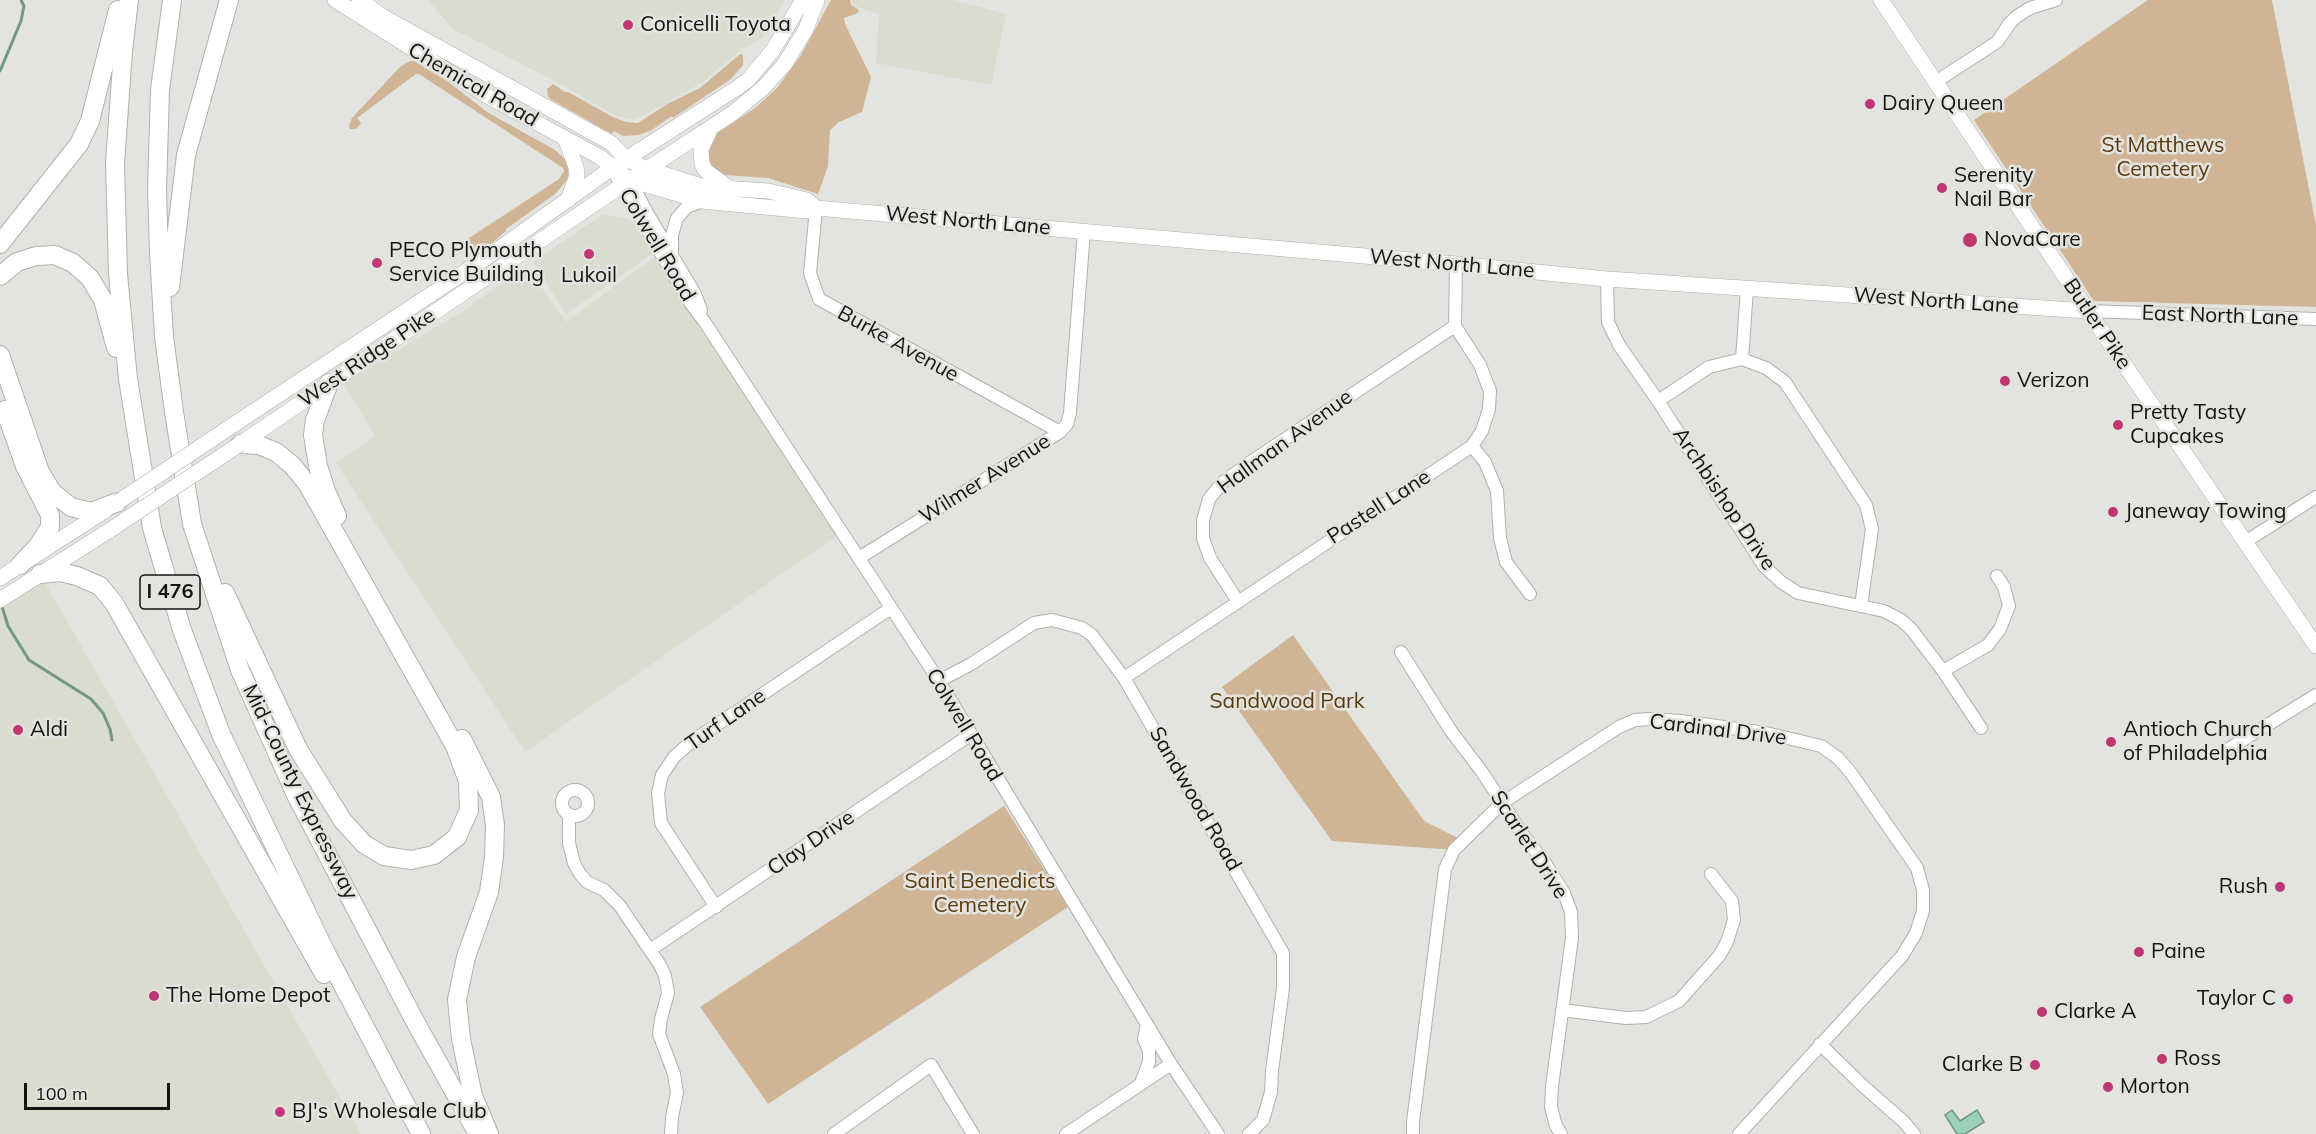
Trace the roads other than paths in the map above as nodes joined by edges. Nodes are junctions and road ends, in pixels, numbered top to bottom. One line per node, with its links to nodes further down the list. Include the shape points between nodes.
1 (121, 0): 23 (highway, via 83,136)
2 (129, 0): 40 (highway, Mid-County Expressway / I 476, via 115,163 118,273)
3 (172, 0): 33 (highway, Mid-County Expressway / I 476, via 160,90 157,192)
4 (335, 0): 13 (main road, Chemical Road, via 489,97)
5 (359, 0): 14 (main road, Chemical Road, via 611,143)
6 (803, 0): 14 (main road, West Ridge Pike, via 773,50 748,80)
7 (817, 0): 12 (main road, West Ridge Pike, via 806,29 784,65 763,88)
8 (1881, 0): 11 (main road, Butler Pike)
9 (2056, 0): 11 (street, via 2016,17 1997,42)
10 (229, 3): 33 (highway, via 186,155)
11 (1937, 81): 29 (main road, Butler Pike)
12 (711, 127): 16 (main road, West Ridge Pike); 18 (main road, via 701,149 702,164)
13 (565, 138): 15 (main road, Chemical Road); 19 (main road, via 577,175)
14 (626, 159): 15 (main road, West Ridge Pike); 16 (main road, West North Lane); 17 (main road)
15 (612, 168): 17 (main road, West North Lane); 19 (main road, West Ridge Pike)
16 (647, 169): 17 (main road, West Ridge Pike); 18 (main road, West North Lane, via 704,187)
17 (625, 183): 20 (main road, West North Lane); 24 (street, Colwell Road); 30 (street, Colwell Road, via 687,298); 36 (main road, West Ridge Pike)
18 (729, 188): 21 (main road, West North Lane, via 768,191 807,200)
19 (568, 200): 44 (main road, West Ridge Pike, bridge)
20 (702, 201): 21 (main road, West North Lane, via 807,211); 24 (street, via 687,207 677,218 672,235)
21 (816, 208): 22 (main road, West North Lane); 39 (street, Burke Avenue, via 810,273 819,299)
22 (1084, 231): 25 (main road, West North Lane); 39 (street, Wilmer Avenue, via 1070,413)
23 (0, 244)
24 (673, 255): 30 (street, Colwell Road, via 695,294)
25 (1456, 264): 27 (main road, West North Lane); 32 (street)
26 (0, 276): 40 (highway, via 17,262 55,255 73,263 90,278 103,300)
27 (1608, 279): 28 (main road, West North Lane); 38 (street, Archbishop Drive, via 1608,322 1619,345)
28 (1747, 289): 29 (main road, West North Lane); 35 (street)
29 (2088, 311): 31 (street, East North Lane); 46 (main road, Butler Pike)
30 (704, 320): 48 (street, Colwell Road)
31 (2316, 320)
32 (1455, 326): 42 (street, Pastell Lane, via 1480,365 1490,391 1489,410); 54 (street, Hallman Avenue, via 1249,463 1222,483 1209,499 1203,538 1210,558)
33 (164, 336): 45 (highway, Mid-County Expressway / I 476)
34 (0, 355): 44 (highway, via 40,472 52,492 71,507 91,512)
35 (1742, 359): 38 (street, via 1709,367); 55 (street, via 1766,368 1785,382 1866,505 1872,529)
36 (329, 383): 41 (main road, West Ridge Pike); 79 (highway, via 313,435 326,491 491,797 495,825 489,892 466,957 457,1000 473,1096)
37 (0, 394): 47 (highway, via 25,466 50,514 50,527)
38 (1658, 401): 55 (street, Archbishop Drive, via 1764,566 1798,593)
39 (1060, 432): 48 (street, Wilmer Avenue)
40 (137, 435): 77 (highway, Mid-County Expressway / I 476, via 154,537 182,630 221,734 325,951)
41 (240, 444): 45 (highway, via 259,445 276,452 308,485 454,746 468,781 469,810 457,837 434,855 411,860 384,856 364,844 343,821 298,749); 49 (main road, West Ridge Pike, bridge)
42 (1472, 446): 52 (street, via 1485,462 1497,491 1506,562); 54 (street, Pastell Lane)
43 (2316, 497): 46 (street)
44 (118, 502): 47 (main road, West Ridge Pike)
45 (192, 524): 78 (highway, Mid-County Expressway / I 476, via 240,670 296,795)
46 (2246, 542): 57 (main road, Butler Pike)
47 (27, 558): 51 (main road, West Ridge Pike)
48 (859, 558): 56 (street, Colwell Road)
49 (40, 574): 53 (main road, West Ridge Pike); 76 (highway, via 60,572 77,576 100,586 114,603)
50 (1997, 576): 59 (street, via 2009,606 2000,630 1988,645)
51 (0, 578)
52 (1530, 594)
53 (0, 600)
54 (1237, 600): 60 (street, Pastell Lane)
55 (1861, 606): 59 (street, Archbishop Drive, via 1901,620)
56 (891, 608): 61 (street, Colwell Road); 69 (street, Turf Lane, via 691,742 662,775 658,793 661,823)
57 (2316, 646)
58 (1401, 652): 66 (street, Scarlet Drive)
59 (1943, 671): 63 (street, Archbishop Drive)
60 (1124, 678): 61 (street, Sandwood Road, via 1092,635 1082,628 1052,620 1034,623); 85 (street, Sandwood Road, via 1283,953 1283,988 1271,1092 1263,1120)
61 (939, 681): 64 (street, Colwell Road)
62 (2316, 695): 65 (street)
63 (1980, 728)
64 (970, 735): 69 (street, Clay Drive); 72 (street, Colwell Road)
65 (2230, 748)
66 (1502, 803): 71 (street, Scarlet Drive, via 1564,893 1571,912 1572,938); 73 (street, Cardinal Drive, via 1635,720 1680,720 1766,733 1821,746 1838,758 1917,868 1923,911 1902,956); 86 (street, Cardinal Drive, via 1458,845 1445,869)
67 (569, 815): 70 (street, via 569,843 580,874 620,906)
68 (1711, 874): 71 (street, via 1732,901 1734,920 1719,956 1679,1001 1646,1017)
69 (716, 907): 70 (street, Clay Drive)
70 (650, 950): 80 (street, via 665,976 668,993 659,1034 675,1074 677,1093)
71 (1562, 1010): 87 (street, Scarlet Drive, via 1551,1107)
72 (1147, 1024): 74 (street, Colwell Road); 75 (street, via 1144,1039 1149,1062)
73 (1820, 1044): 88 (street, Cardinal Drive); 89 (street)
74 (1171, 1064): 75 (street); 84 (street, Colwell Road)
75 (1141, 1084): 83 (street)
76 (415, 1134)
77 (421, 1134)
78 (478, 1134)
79 (489, 1134)
80 (671, 1134)
81 (834, 1134): 82 (street, via 931,1065)
82 (973, 1134)
83 (1066, 1134)
84 (1218, 1134)
85 (1249, 1134)
86 (1413, 1134)
87 (1561, 1134)
88 (1738, 1134)
89 (1914, 1134)

